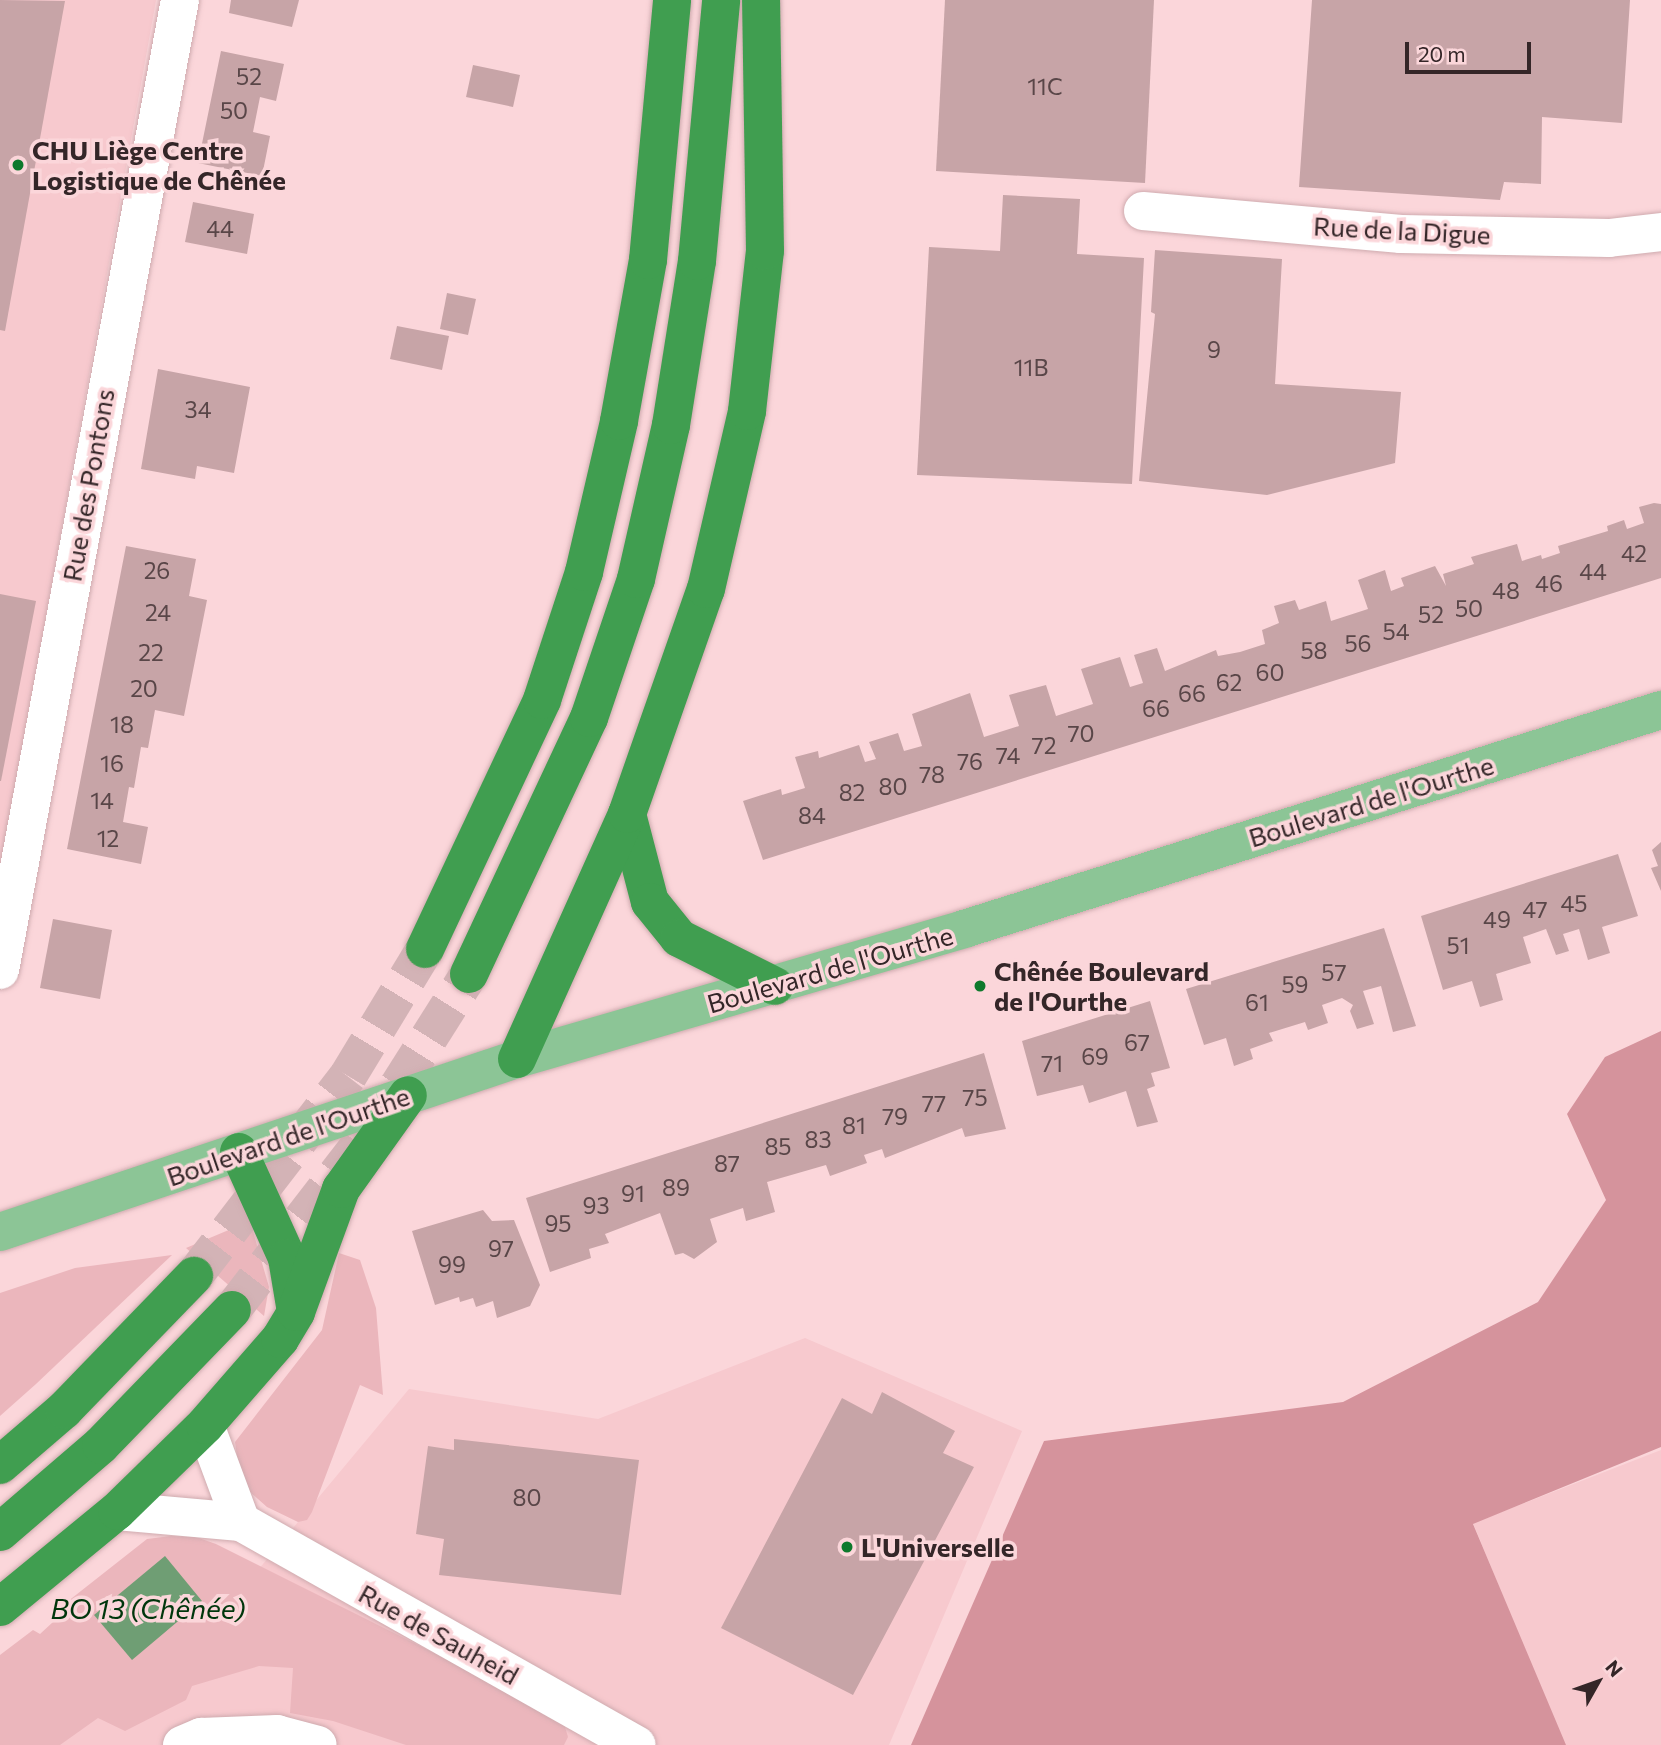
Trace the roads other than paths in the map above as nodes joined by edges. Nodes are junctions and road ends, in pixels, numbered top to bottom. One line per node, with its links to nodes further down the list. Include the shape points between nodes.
1 (180, 0): 10 (street, Rue des Pontons)
2 (672, 0): 9 (highway, via 648,260 619,421 584,572 542,700)
3 (721, 0): 11 (highway, via 697,261 671,425 636,579 589,718)
4 (761, 0): 8 (highway, via 765,251 747,411 706,589)
5 (1143, 211): 6 (street, Rue de la Digue, via 1401,233 1609,238)
6 (1661, 232)
7 (1661, 710): 12 (main road, Boulevard de l'Ourthe)
8 (627, 814): 12 (highway, via 650,902 679,938); 13 (highway)
9 (425, 948)
10 (0, 970)
11 (469, 974)
12 (775, 986): 13 (main road, Boulevard de l'Ourthe)
13 (517, 1059): 14 (main road, Boulevard de l'Ourthe)
14 (408, 1095): 15 (main road, Boulevard de l'Ourthe); 19 (highway, via 341,1189)
15 (239, 1152): 16 (main road, Boulevard de l'Ourthe); 19 (highway, via 287,1258)
16 (0, 1232)
17 (194, 1276): 21 (highway, via 64,1410)
18 (232, 1310): 24 (highway, via 101,1445)
19 (296, 1312): 20 (highway, via 280,1339)
20 (205, 1425): 22 (highway); 23 (street)
21 (0, 1465)
22 (117, 1511): 23 (street, Rue de Sauheid); 25 (highway)
23 (241, 1522): 26 (street, Rue de Sauheid)
24 (0, 1532)
25 (0, 1608)
26 (621, 1742)
27 (182, 1745): 28 (street, via 201,1737 277,1734)
28 (318, 1745)

